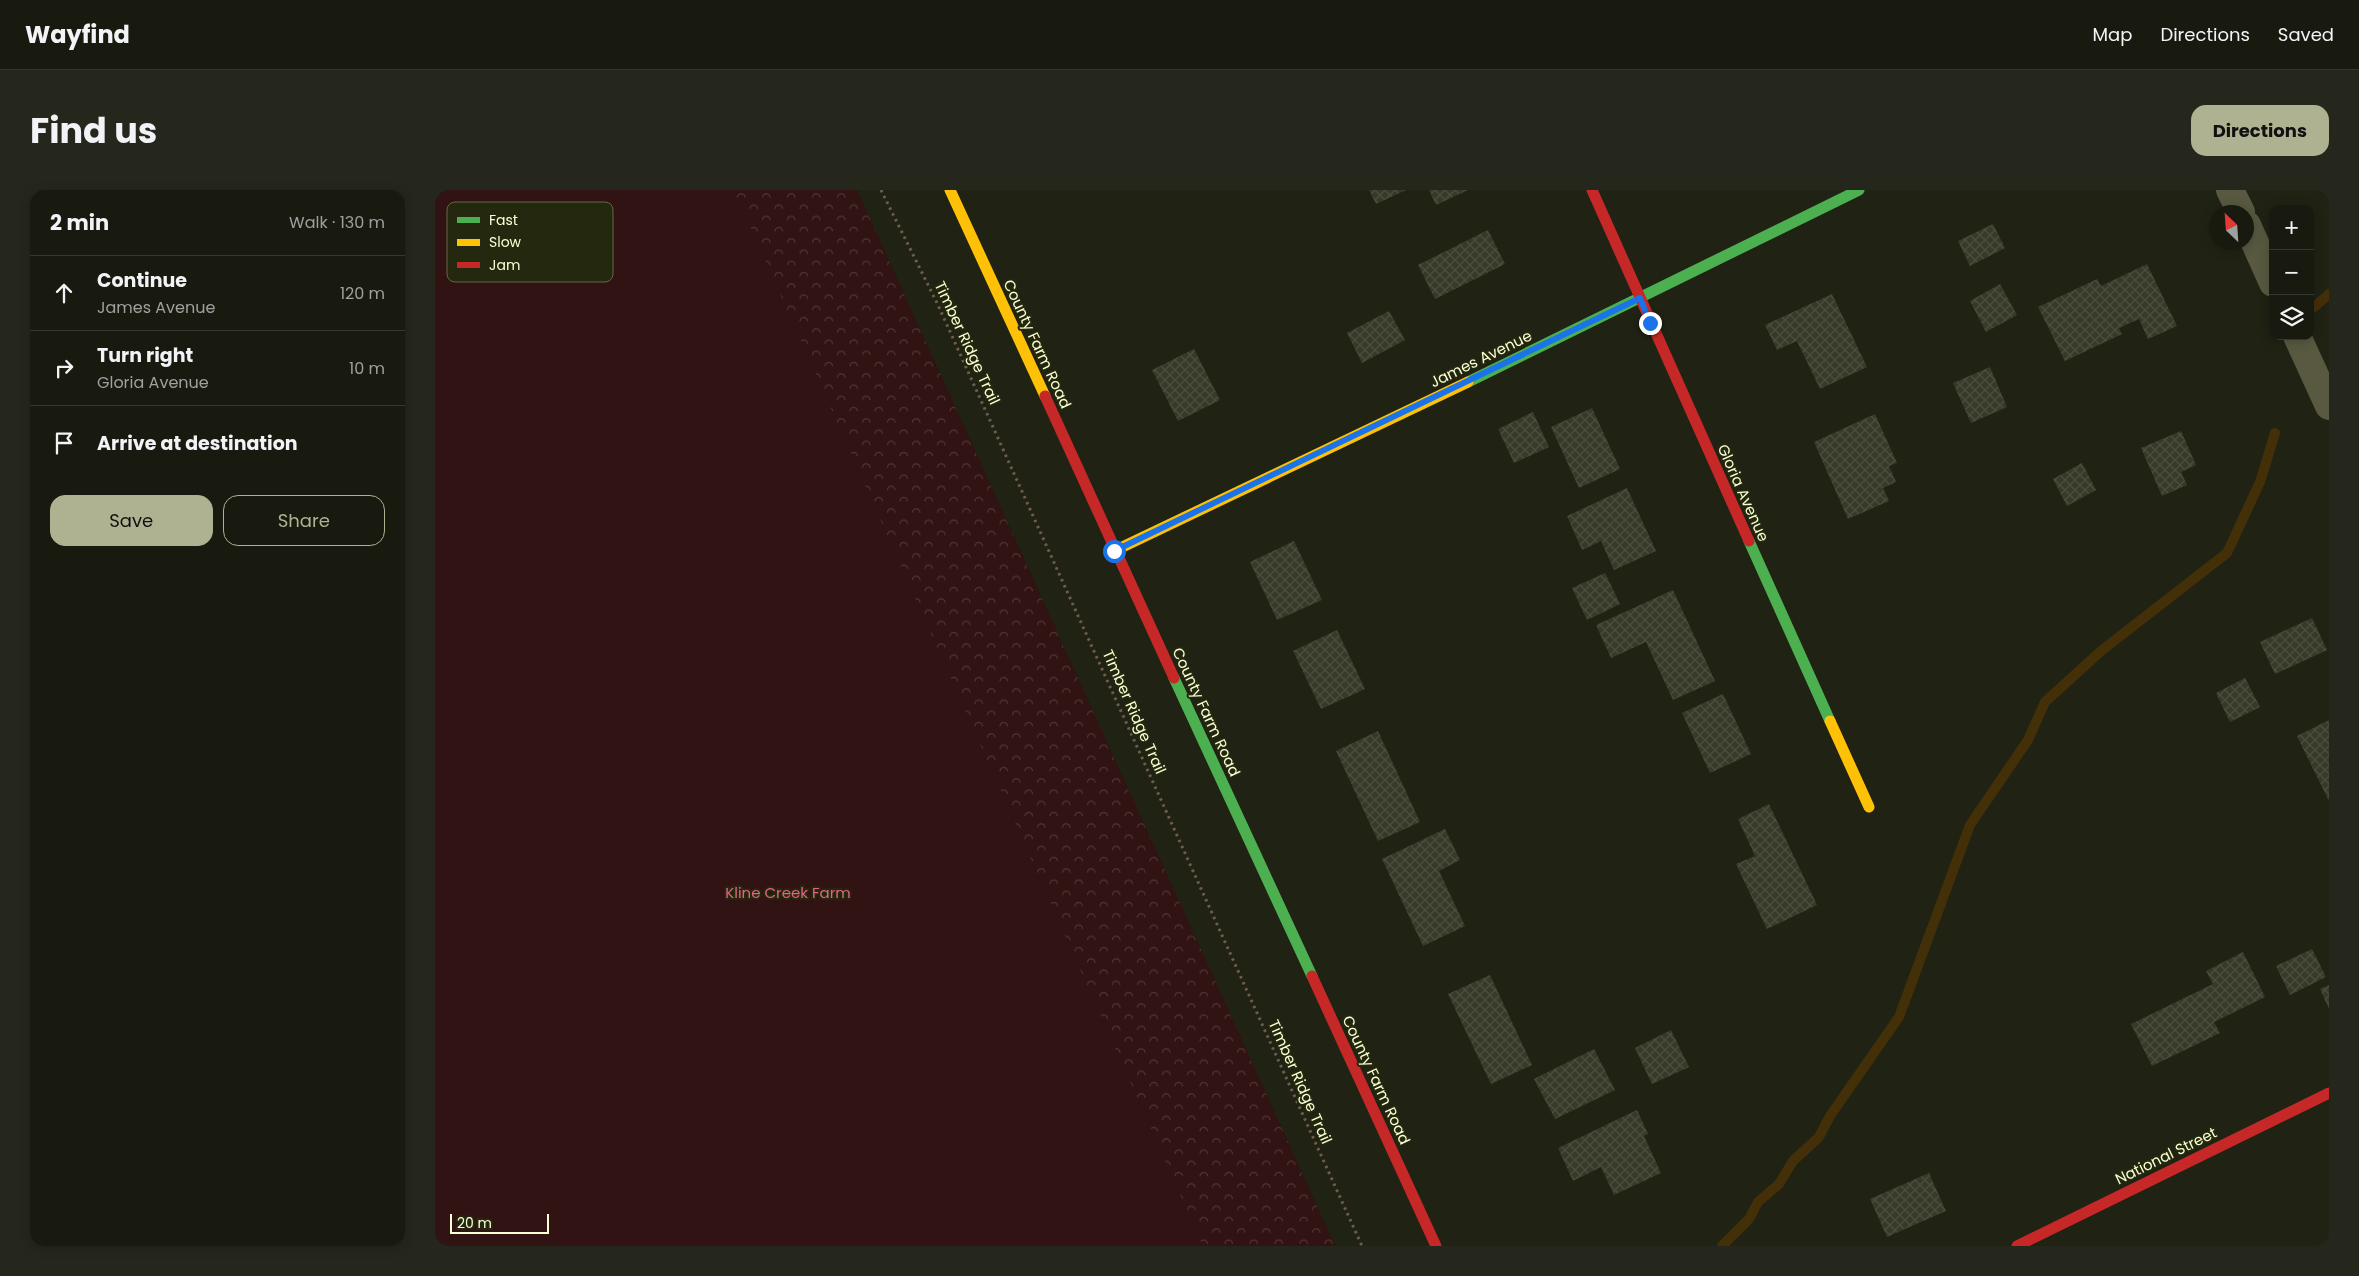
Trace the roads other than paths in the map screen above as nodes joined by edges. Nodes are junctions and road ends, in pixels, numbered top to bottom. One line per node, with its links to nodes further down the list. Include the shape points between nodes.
1 (950, 190): 11 (street, County Farm Road)
2 (1592, 190): 8 (street, Gloria Avenue)
3 (1859, 190): 8 (street, James Avenue)
4 (2230, 190): 5 (street)
5 (2238, 205)
6 (2254, 241): 7 (street)
7 (2269, 274)
8 (1640, 298): 11 (street, James Avenue); 12 (street, Gloria Avenue)
9 (2299, 340): 10 (street)
10 (2329, 406)
11 (1114, 551): 14 (street, County Farm Road)
12 (1869, 807)
13 (2329, 1092): 15 (street, National Street)
14 (1436, 1246)
15 (2017, 1246)

